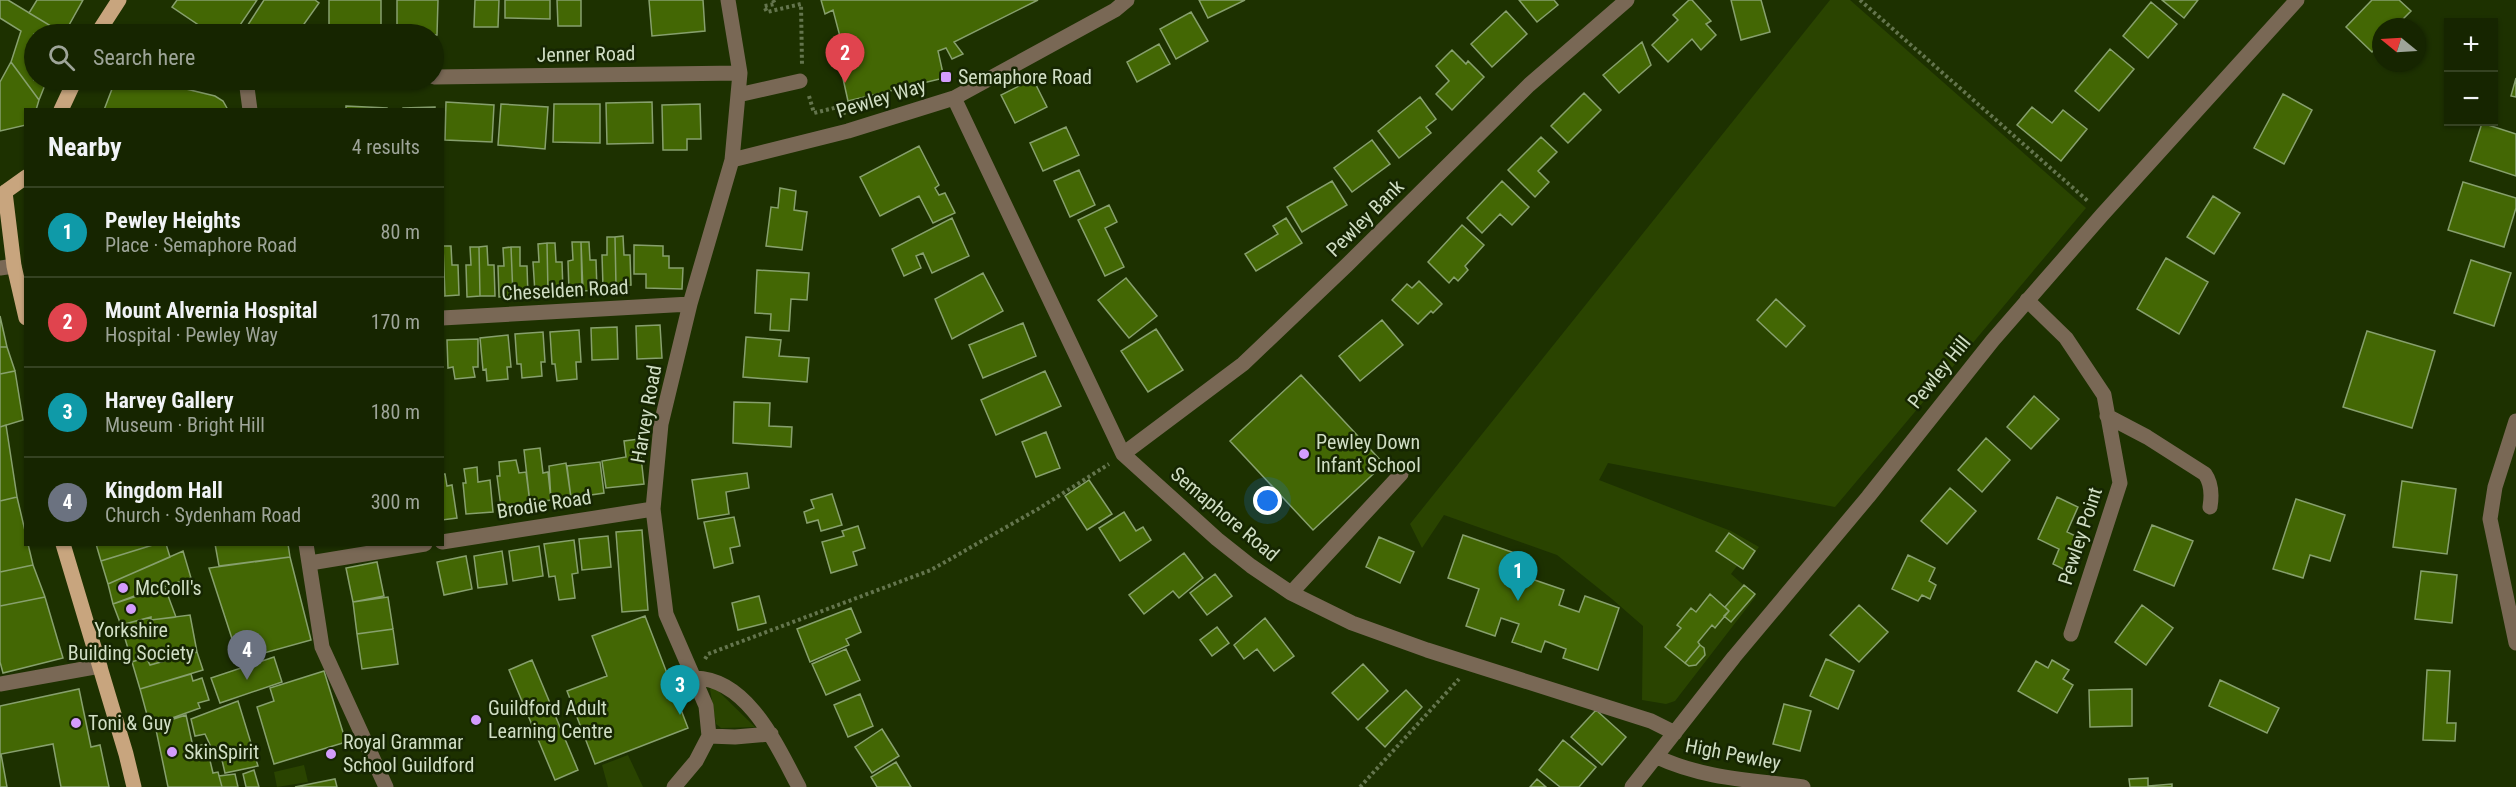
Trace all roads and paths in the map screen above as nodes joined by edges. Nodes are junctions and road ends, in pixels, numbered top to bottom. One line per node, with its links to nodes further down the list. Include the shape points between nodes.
1 (119, 0): 8 (main road)
2 (773, 0): 11 (path, via 774,4 764,6 767,12 801,4)
3 (1627, 0): 30 (street, Pewley Bank, via 1529,85 1242,364)
4 (1860, 0): 22 (path)
5 (2297, 0): 22 (street, Pewley Hill)
6 (731, 1): 9 (street, Harvey Road)
7 (1118, 3): 15 (street, Pewley Way)
8 (103, 24)
9 (740, 73): 10 (street, Jenner Road); 14 (street, Harvey Road)
10 (444, 77)
11 (803, 81): 14 (street); 16 (path, via 814,113)
12 (70, 90): 17 (main road)
13 (247, 90): 18 (street)
14 (738, 95): 19 (street, Harvey Road)
15 (954, 98): 19 (street, Pewley Way, via 848,131); 30 (street, Semaphore Road)
16 (842, 106)
17 (62, 108)
18 (250, 108)
19 (732, 160): 25 (street, Harvey Road)
20 (24, 178): 21 (main road)
21 (2, 189): 23 (main road)
22 (2102, 214): 24 (street, Pewley Hill)
23 (7, 267): 26 (main road)
24 (2027, 300): 28 (street, Pewley Point, via 2078,355 2104,395); 46 (street, Pewley Hill)
25 (690, 304): 27 (street, Cheselden Road); 33 (street, Harvey Road, via 661,424)
26 (24, 310)
27 (444, 318)
28 (2108, 416): 32 (street, via 2205,474 2212,494); 40 (street, Pewley Point, via 2120,483)
29 (2516, 421): 41 (street, via 2495,487 2490,519)
30 (1123, 454): 39 (street, Semaphore Road, via 1217,539); 44 (path, via 1038,509 931,570 708,654)
31 (1401, 474): 39 (street)
32 (2210, 507)
33 (653, 509): 34 (street, Brodie Road); 44 (street, Harvey Road, via 666,614)
34 (444, 542)
35 (64, 546): 43 (main road)
36 (306, 546): 38 (street)
37 (413, 546): 38 (street)
38 (310, 563): 51 (street, via 322,647)
39 (1291, 593): 42 (street, Semaphore Road, via 1352,623)
40 (2071, 634)
41 (2516, 643)
42 (1472, 665): 46 (street, Semaphore Road); 54 (path)
43 (100, 666): 45 (street); 50 (main road)
44 (694, 678): 47 (street, via 726,686); 48 (street, Harvey Road, via 706,706)
45 (0, 684)
46 (1676, 732): 49 (street, Pewley Hill)
47 (771, 734): 48 (street); 53 (street)
48 (709, 736): 52 (street, via 696,761)
49 (1658, 757): 55 (street, Pewley Hill); 56 (street, High Pewley, via 1690,770)
50 (134, 787)
51 (386, 787)
52 (675, 787)
53 (800, 787)
54 (1360, 787)
55 (1632, 787)
56 (1803, 787)

